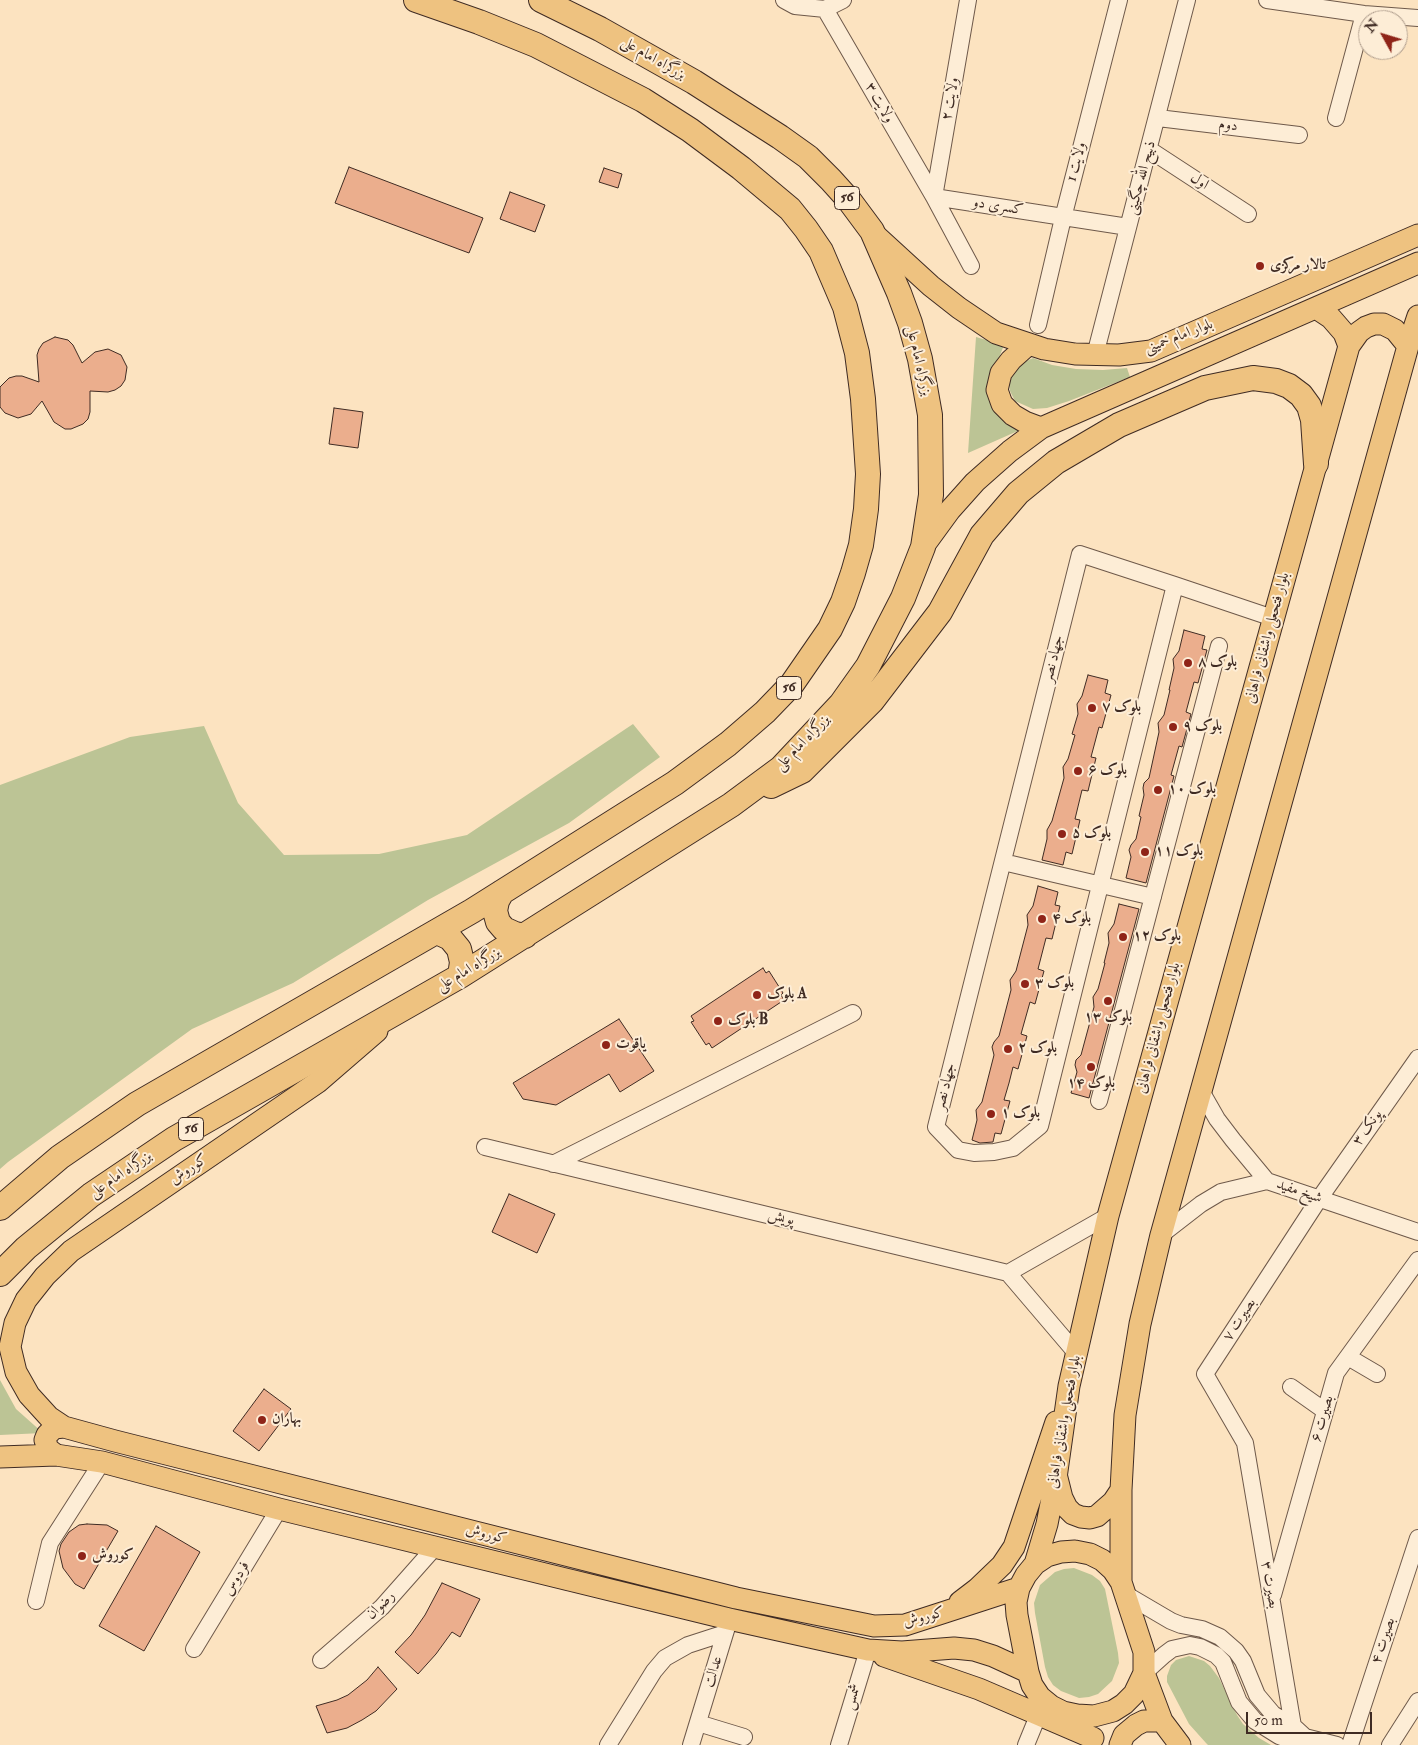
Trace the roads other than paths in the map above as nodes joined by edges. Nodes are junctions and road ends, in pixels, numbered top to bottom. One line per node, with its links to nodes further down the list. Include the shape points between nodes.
1 (416, 0): 39 (highway, 56, via 536,45 643,100 690,130 790,209 821,252 845,307 856,353 865,417 868,474 861,545 843,602 830,628 792,684 728,744 675,783)
2 (541, 0): 20 (highway, بزرگراه امام علی / 56, via 694,82 780,137 831,180)
3 (784, 0): 9 (street, via 795,6)
4 (843, 0): 9 (street)
5 (968, 0): 16 (street, ولایت ۲)
6 (1119, 0): 18 (street, ولایت 1)
7 (1187, 0): 12 (street, ذبیح الله چگینی)
8 (1267, 0): 10 (street)
9 (825, 9): 16 (street, ولایت ۳)
10 (1358, 13)
11 (1358, 36): 13 (street)
12 (1158, 118): 14 (street, دوم); 15 (street, ذبیح الله چگینی)
13 (1336, 118)
14 (1299, 135)
15 (1150, 150): 17 (street, اول); 19 (street, ذبیح الله چگینی)
16 (934, 197): 18 (street, کسری دو); 23 (street, ولایت ۳)
17 (1248, 214)
18 (1063, 218): 19 (street, کسری دو); 26 (street, ولایت 1)
19 (1128, 227): 29 (street, ذبیح الله چگینی)
20 (872, 231): 26 (main road, بلوار امام خمینی, via 931,286 996,333); 32 (highway, بزرگراه امام علی / 56, via 910,323 930,415 931,495)
21 (1418, 235): 29 (main road, بلوار امام خمینی, via 1151,350)
22 (1418, 263): 24 (main road, بلوار امام خمینی)
23 (971, 266)
24 (1316, 308): 27 (main road, via 1331,318 1344,333); 30 (main road, بلوار امام خمینی)
25 (1418, 316): 28 (main road)
26 (1034, 335): 29 (main road, بلوار امام خمینی, via 1044,349); 30 (main road, via 1001,373 997,390 1002,404 1013,415)
27 (1349, 346): 28 (main road, via 1366,327 1383,324 1395,330); 31 (main road, بلوار فتحعلی واشقانی فراهانی)
28 (1408, 346): 47 (main road)
29 (1095, 355)
30 (1041, 428): 32 (main road, بلوار امام خمینی, via 975,482)
31 (1316, 464): 34 (main road, بلوار فتحعلی واشقانی فراهانی); 36 (highway, via 1313,420 1302,395 1276,381 1253,378 1205,388 1119,425 1064,457 1018,493 982,535 940,612 872,701 802,771)
32 (922, 546): 36 (highway, بزرگراه امام علی / 56, via 895,616 868,666 841,704 781,768)
33 (1175, 585): 34 (street, جهاد نصر); 37 (street, جهاد نصر, via 1080,554); 38 (street, جهاد نصر)
34 (1273, 618): 54 (main road, بلوار فتحعلی واشقانی فراهانی)
35 (1219, 646): 40 (street)
36 (731, 806): 42 (highway, بزرگراه امام علی / 56)
37 (1003, 862): 38 (street); 38 (street, جهاد نصر, via 936,1127 958,1150 994,1152 1013,1148 1040,1126)
38 (1100, 885): 40 (street)
39 (502, 892): 41 (highway, 56); 42 (highway, via 495,911 498,922 504,929)
40 (1153, 897): 48 (street)
41 (437, 932): 43 (highway, via 450,938 459,949 462,962); 53 (highway, 56, via 137,1104 60,1157)
42 (525, 936): 43 (highway, بزرگراه امام علی / 56)
43 (460, 976): 44 (highway, بزرگراه امام علی / 56)
44 (400, 1011): 59 (highway, بزرگراه امام علی / 56, via 174,1139 91,1194); 66 (main road, کوروش, via 318,1082 70,1251 40,1282 14,1323 10,1347 16,1372 29,1395)
45 (853, 1013): 50 (street)
46 (1418, 1058): 52 (street, پونک ۳)
47 (1201, 1091): 51 (street, via 1232,1140); 56 (main road)
48 (1100, 1101)
49 (485, 1147): 50 (street, پویش)
50 (553, 1164): 58 (street, پویش)
51 (1267, 1182): 52 (street, شیخ مفید); 56 (street, شیخ مفید, via 1221,1192)
52 (1319, 1199): 55 (street, شیخ مفید); 67 (street, بصیرت ۷, via 1205,1374)
53 (0, 1208)
54 (1108, 1216): 58 (street); 60 (main road, بلوار فتحعلی واشقانی فراهانی)
55 (1418, 1232)
56 (1161, 1235): 72 (main road, via 1140,1324 1125,1415)
57 (1418, 1260): 61 (street, بصیرت ۶)
58 (1008, 1273): 60 (street)
59 (0, 1274)
60 (1076, 1354): 63 (main road, بلوار فتحعلی واشقانی فراهانی)
61 (1348, 1357): 62 (street); 65 (street, بصیرت ۶, via 1336,1373)
62 (1377, 1374)
63 (1069, 1386): 71 (main road, بلوار فتحعلی واشقانی فراهانی); 82 (main road, via 1014,1547 1002,1565 977,1589)
64 (1291, 1388): 65 (street)
65 (1325, 1410): 80 (street, بصیرت ۶)
66 (64, 1427): 68 (main road, via 54,1428 45,1440 48,1449); 79 (main road, کوروش)
67 (1245, 1443): 80 (street, بصیرت ۳)
68 (56, 1455): 69 (main road, کوروش); 70 (main road, کوروش)
69 (0, 1457)
70 (102, 1462): 73 (main road, کوروش); 81 (street, via 50,1543)
71 (1056, 1478): 72 (main road, via 1067,1508 1081,1517 1097,1516); 76 (main road, بلوار فتحعلی واشقانی فراهانی)
72 (1122, 1490): 78 (main road)
73 (279, 1509): 75 (main road, کوروش); 84 (street, فردوس)
74 (1418, 1538): 104 (street, بصیرت ۴)
75 (436, 1546): 83 (main road, کوروش); 86 (street, رضوان, via 382,1607)
76 (1035, 1564): 77 (main road); 78 (main road, via 1061,1552 1090,1554 1108,1565)
77 (1019, 1588): 82 (main road, کوروش); 87 (main road, via 1017,1615)
78 (1123, 1588): 88 (main road, via 1144,1652); 94 (street, via 1171,1621 1211,1632 1228,1643 1243,1661 1251,1684 1264,1705)
79 (736, 1598): 82 (main road, کوروش, via 874,1626 905,1625); 83 (street, عدالت)
80 (1272, 1600): 94 (street, بصیرت ۳)
81 (36, 1601)
82 (940, 1614)
83 (728, 1626): 85 (main road, کوروش); 93 (street, عدالت); 97 (street, via 666,1658 654,1671)
84 (194, 1649)
85 (868, 1650): 87 (main road, کوروش, via 974,1650); 90 (main road); 99 (street, شمس)
86 (321, 1660)
87 (1028, 1672): 90 (main road)
88 (1144, 1673): 91 (main road, via 1134,1694 1113,1711 1094,1716); 92 (main road); 94 (street, via 1172,1649 1200,1646 1223,1662 1240,1702 1255,1721 1292,1741)
89 (1418, 1701): 105 (street)
90 (1041, 1708): 91 (main road, via 1050,1706); 96 (main road); 100 (street)
91 (1063, 1712): 96 (main road)
92 (1162, 1720): 101 (main road, via 1136,1725 1124,1735); 102 (main road)
93 (698, 1723): 95 (street); 98 (street, عدالت)
94 (1299, 1732): 103 (street)
95 (744, 1737)
96 (1098, 1742)
97 (608, 1745)
98 (691, 1745)
99 (839, 1745)
100 (1026, 1745)
101 (1120, 1745)
102 (1180, 1745)
103 (1336, 1745)
104 (1350, 1745)
105 (1390, 1745)

